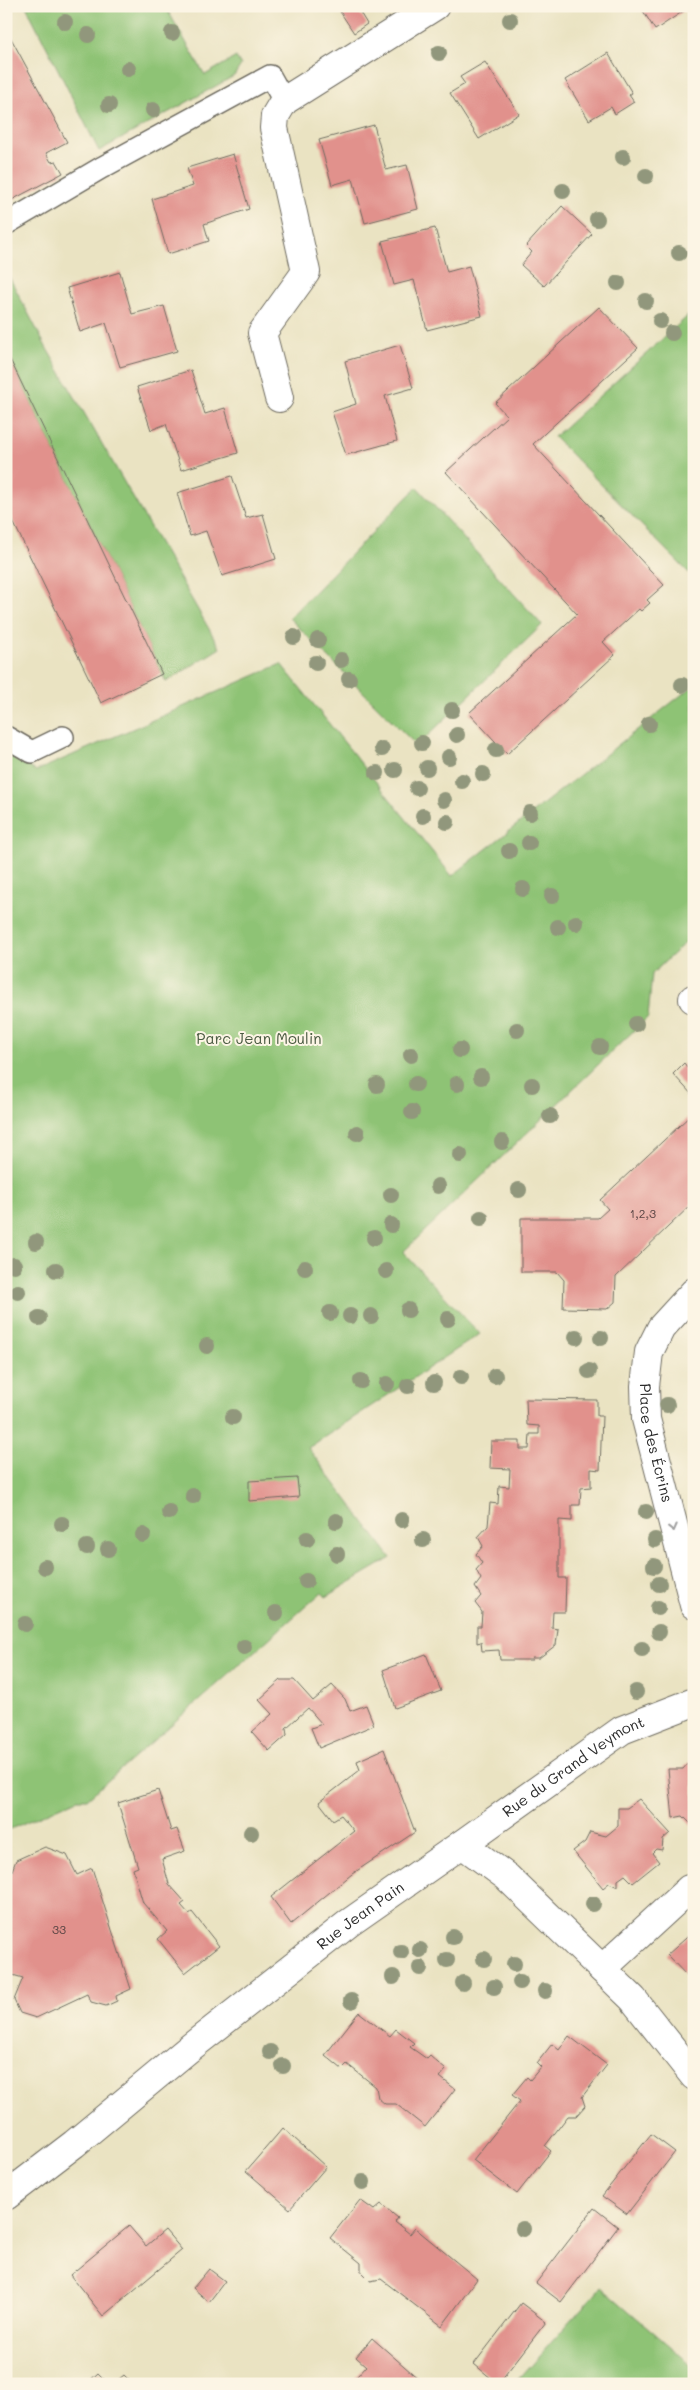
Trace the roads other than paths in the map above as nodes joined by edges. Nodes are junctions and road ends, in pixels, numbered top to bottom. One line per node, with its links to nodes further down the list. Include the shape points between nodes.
1 (435, 6): 2 (street)
2 (284, 101): 3 (lane, via 270,76); 4 (street, via 275,116 274,128 306,272 262,333)
3 (6, 224)
4 (280, 398)
5 (6, 737): 6 (lane, via 32,752)
6 (63, 737)
7 (694, 1292): 8 (street, Place des Écrins, one-way to 8, via 660,1328 649,1352 645,1386 646,1419)
8 (694, 1605)
9 (694, 1702): 10 (street, Rue du Grand Veymont, via 622,1730)
10 (462, 1844): 12 (street, via 507,1877); 14 (street, Rue Jean Pain, via 349,1923)
11 (694, 1889): 12 (street, via 689,1889)
12 (602, 1969): 13 (street, via 633,1999)
13 (694, 2076)
14 (6, 2196)

